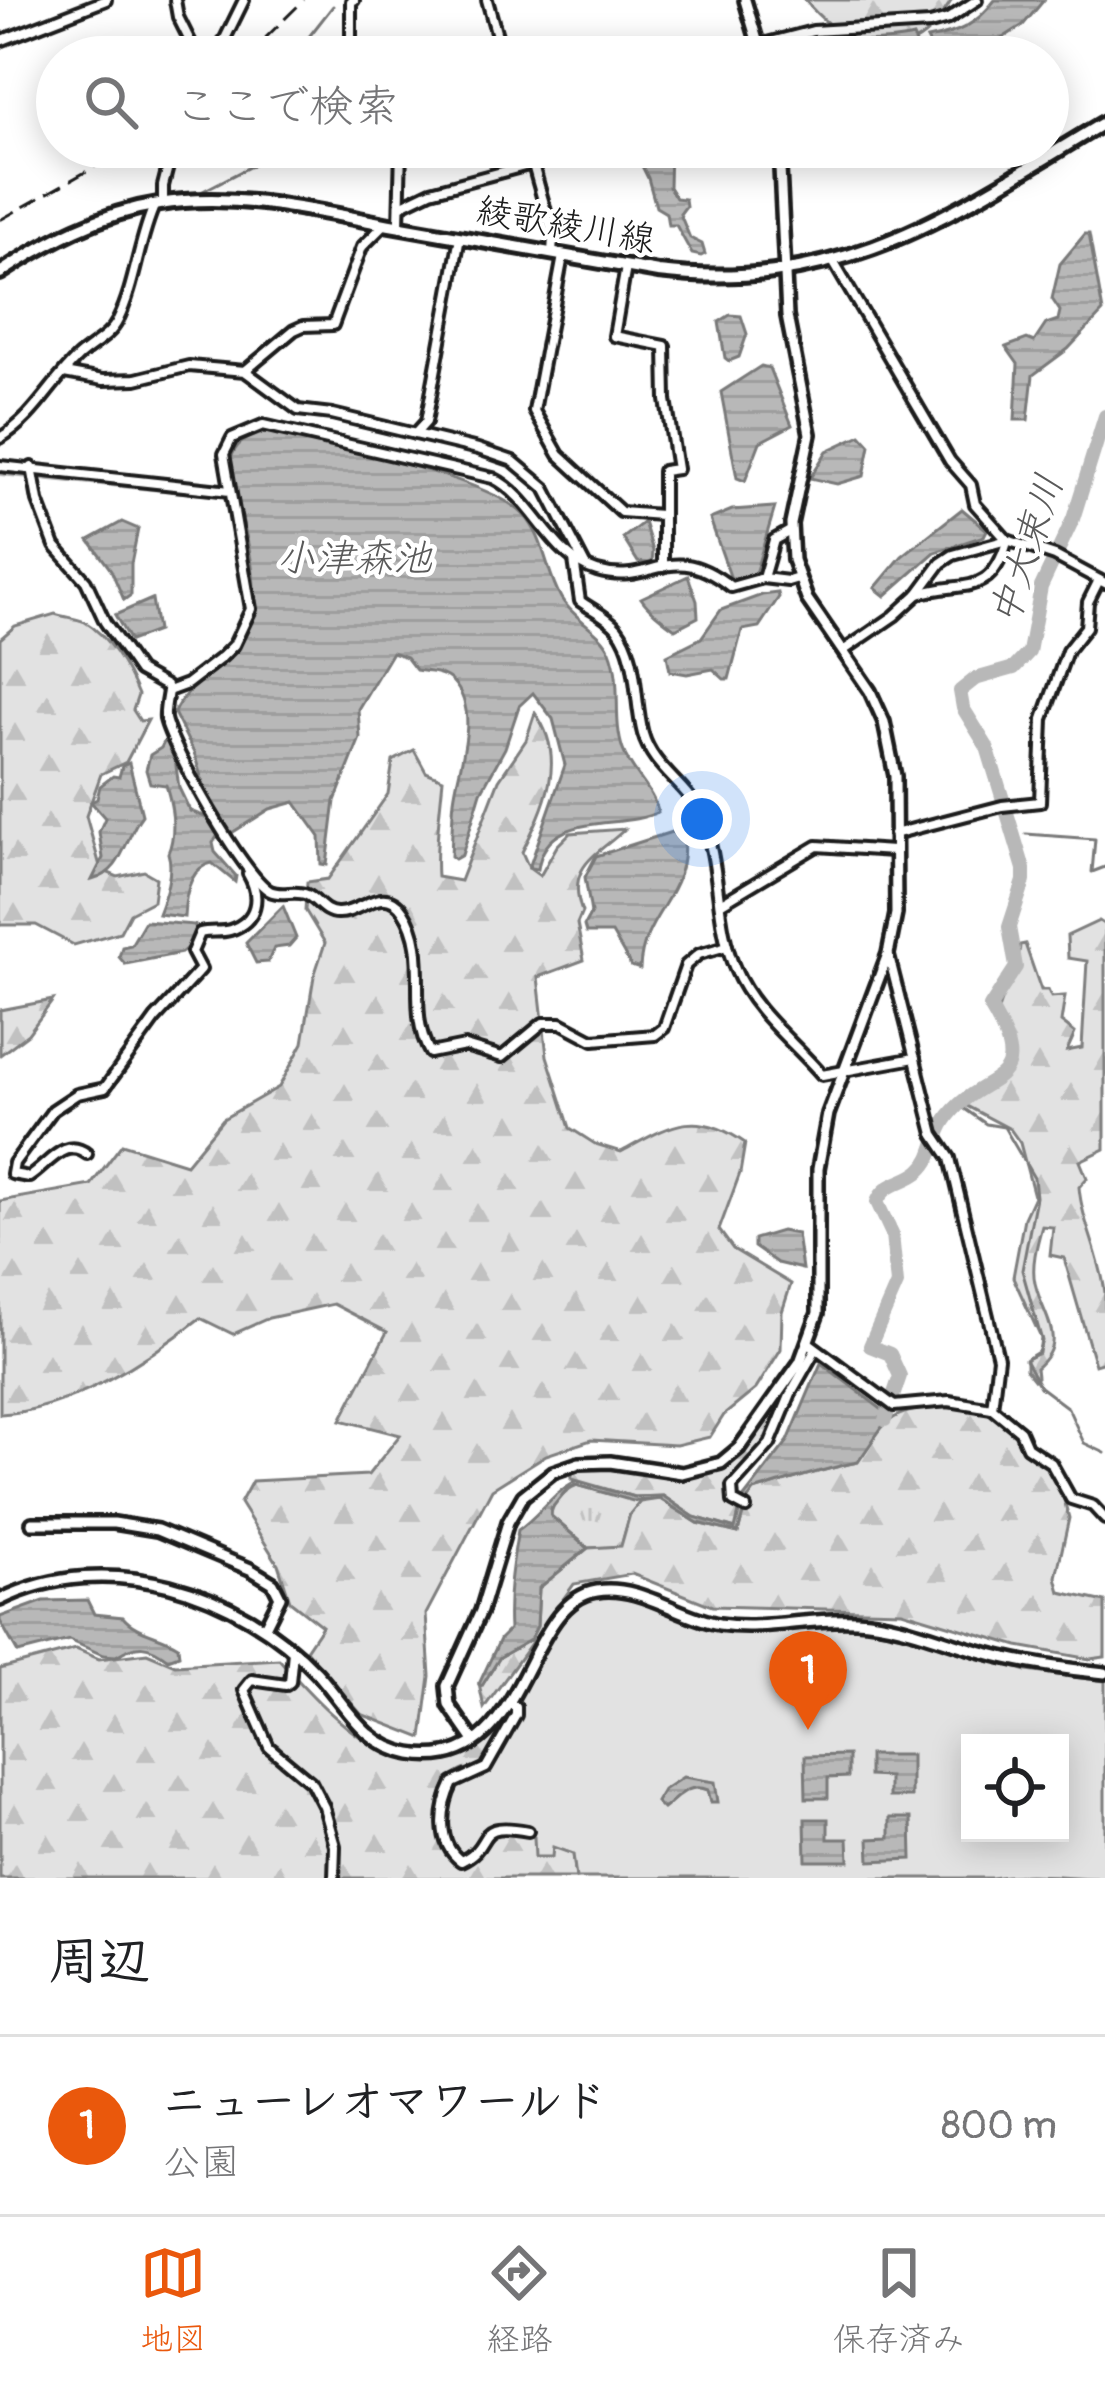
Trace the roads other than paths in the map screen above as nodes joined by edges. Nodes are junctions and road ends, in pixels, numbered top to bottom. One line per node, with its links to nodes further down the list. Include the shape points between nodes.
1 (106, 0): 14 (street)
2 (175, 0): 8 (street)
3 (244, 0): 9 (street)
4 (349, 0): 10 (street)
5 (487, 0): 11 (street)
6 (745, 0): 12 (street)
7 (977, 0): 13 (street, via 930,24)
8 (188, 36)
9 (226, 36)
10 (351, 36)
11 (497, 36)
12 (756, 36)
13 (802, 36)
14 (0, 41)
15 (1105, 122): 16 (main road, 綾歌綾川線)
16 (1069, 143)
17 (168, 168): 23 (street)
18 (401, 168): 24 (street)
19 (517, 168): 24 (street)
20 (533, 168): 28 (street)
21 (780, 168): 32 (street)
22 (1027, 168): 29 (main road, 綾歌綾川線, via 929,226)
23 (159, 204): 25 (main road, 綾歌綾川線, via 250,202); 31 (main road, 綾歌綾川線, via 67,232); 34 (street, via 118,322)
24 (400, 206): 26 (street)
25 (385, 224): 26 (main road, 綾歌綾川線); 33 (street, via 362,247 333,325 294,330)
26 (399, 226): 27 (main road, 綾歌綾川線)
27 (460, 237): 28 (main road, 綾歌綾川線); 36 (street, via 426,422)
28 (558, 255): 30 (main road, 綾歌綾川線); 41 (street, via 534,411 559,455 621,512)
29 (834, 262): 32 (main road, 綾歌綾川線); 43 (street, via 975,503)
30 (626, 267): 32 (main road, 綾歌綾川線, via 708,277); 41 (street, via 614,336 665,346 677,469 663,471)
31 (0, 272)
32 (784, 273): 42 (street, via 810,434)
33 (245, 371): 34 (street, via 189,366 103,380); 36 (street, via 298,410)
34 (64, 373): 37 (street)
35 (0, 420): 37 (street)
36 (415, 434): 45 (street, via 513,461 545,488)
37 (4, 436)
38 (0, 466): 39 (street)
39 (32, 467): 40 (street); 52 (street, via 55,546 86,581 139,671)
40 (230, 491): 44 (street, via 224,454 232,438 263,425 304,433 493,478); 52 (street, via 251,609 234,645)
41 (662, 515): 46 (street)
42 (790, 531): 47 (street, via 774,541); 48 (street)
43 (1007, 540): 49 (street); 50 (street, via 953,555); 50 (street, via 993,575 979,584)
44 (574, 559): 45 (street); 56 (street, via 580,601 626,643 654,760 701,816)
45 (586, 567): 46 (street)
46 (663, 567): 47 (street, via 710,570 731,587)
47 (763, 578): 48 (street)
48 (798, 578): 51 (street)
49 (1103, 580): 53 (street, via 1043,719 1040,802)
50 (918, 594): 51 (street)
51 (843, 651): 53 (street, via 884,722 895,776)
52 (168, 691): 55 (street, via 165,719)
53 (894, 834): 54 (street)
54 (893, 851): 56 (street, via 817,846); 58 (street, via 896,914)
55 (244, 865): 57 (street, via 272,892 308,895 328,912 370,899 401,907 415,939 417,1016 435,1054 466,1046 502,1057 543,1023 593,1040 655,1035 686,965); 61 (street, via 256,907 232,930 200,933 192,952 201,969 105,1088 53,1110 12,1174 29,1177 69,1146)
56 (720, 904): 57 (street)
57 (727, 946): 60 (street, via 744,985 788,1042 822,1075)
58 (888, 955): 59 (street); 60 (street)
59 (915, 1058): 60 (street); 63 (street, via 950,1158 998,1358)
60 (842, 1073): 62 (street, via 818,1169)
61 (87, 1154)
62 (812, 1346): 63 (street, via 891,1405); 64 (street, via 770,1444 737,1478 731,1495); 72 (street, via 722,1463 682,1473 579,1463 523,1496 447,1686 449,1705)
63 (992, 1408): 65 (street, via 1051,1463 1071,1499)
64 (746, 1508)
65 (1105, 1519)
66 (32, 1523): 68 (street, via 157,1530 250,1568 280,1597)
67 (0, 1600): 68 (street, via 72,1581 137,1580 196,1594)
68 (265, 1627): 69 (street)
69 (293, 1652): 72 (street, via 377,1742 426,1755); 74 (street, via 290,1682 252,1680 244,1690 269,1747 311,1782 324,1808)
70 (1105, 1673): 71 (street, via 1028,1664 856,1620 717,1624 625,1592 597,1591 556,1622)
71 (510, 1704): 72 (street); 73 (street, via 516,1715 486,1768 453,1783 442,1812 449,1851 461,1861 499,1826)
72 (474, 1741)
73 (528, 1831)
74 (334, 1878)

